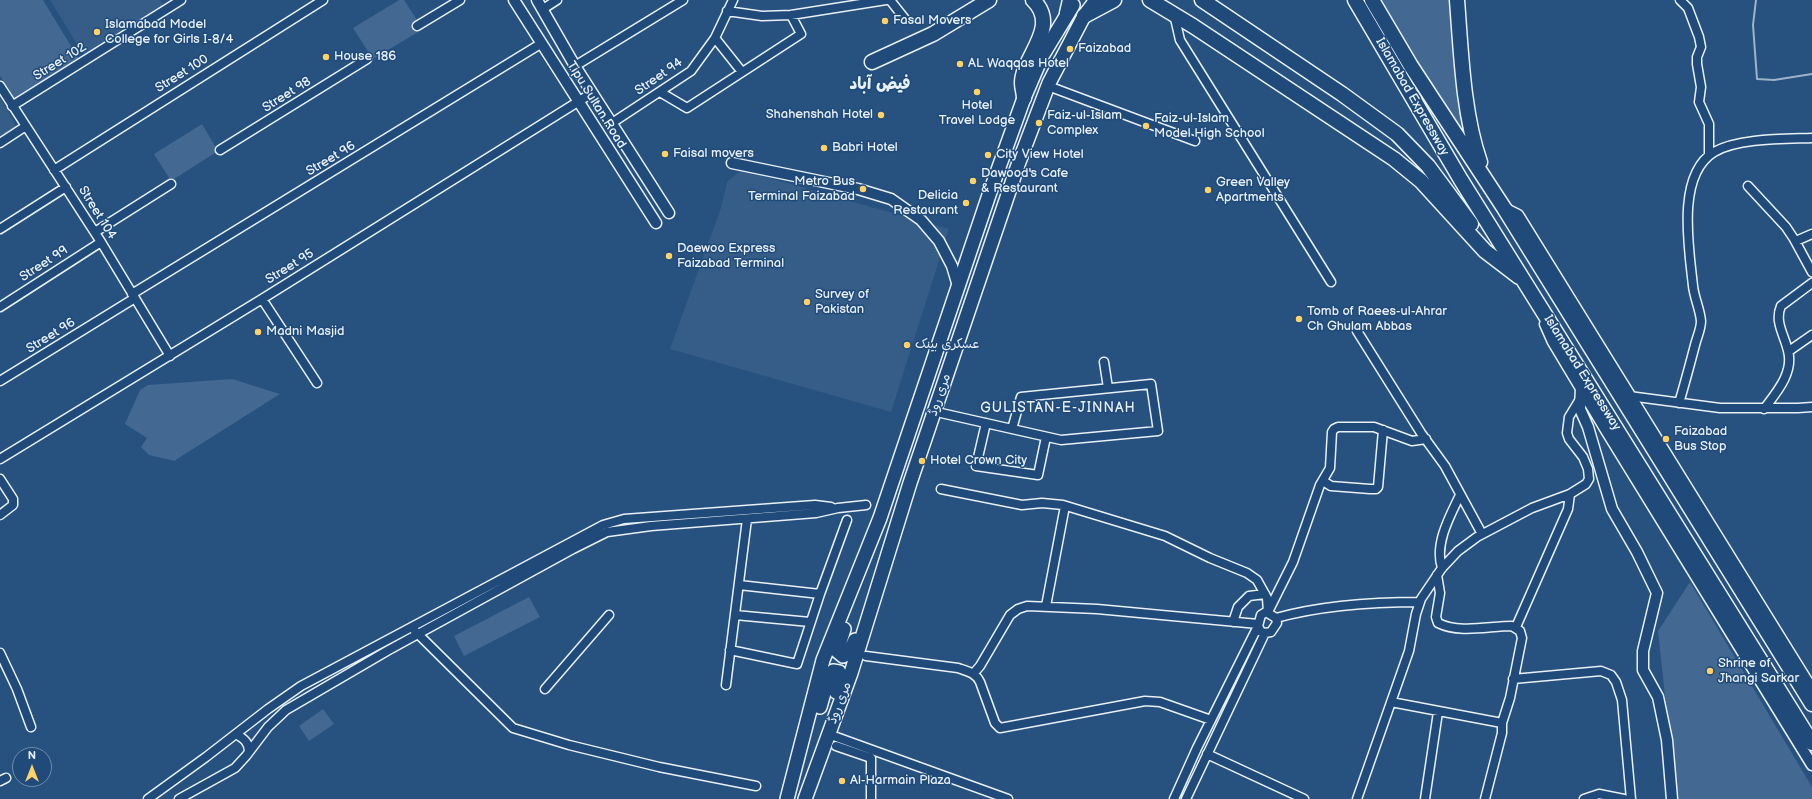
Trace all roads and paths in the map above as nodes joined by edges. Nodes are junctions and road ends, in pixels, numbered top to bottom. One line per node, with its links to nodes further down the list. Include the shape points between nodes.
1 (181, 0): 42 (street, Street 102)
2 (323, 0): 51 (street, Street 100)
3 (460, 0): 29 (street)
4 (514, 0): 31 (street, Tipu Sultan Road)
5 (537, 0): 23 (street, Tipu Sultan Road)
6 (557, 0): 23 (street)
7 (683, 0): 34 (street)
8 (733, 0): 24 (street, Street 94)
9 (886, 0): 26 (street)
10 (890, 0): 28 (street)
11 (989, 0): 33 (highway, via 933,34)
12 (1033, 0): 40 (highway, via 1042,14 1043,25 1022,82)
13 (1077, 0): 22 (main road, مری روڈ)
14 (1096, 0): 27 (main road, مری روڈ)
15 (1114, 0): 27 (highway)
16 (1150, 0): 25 (highway)
17 (1202, 0): 65 (highway, via 1397,134 1428,166 1482,239)
18 (1355, 0): 65 (highway, Islamabad Expressway, via 1461,180)
19 (1372, 0): 52 (highway, Islamabad Expressway, via 1411,66)
20 (1457, 0): 52 (highway, via 1470,124)
21 (1680, 0): 49 (street, via 1688,8 1701,47 1697,57 1701,87 1699,102 1709,124)
22 (1069, 6): 40 (main road, مری روڈ, via 1042,56)
23 (543, 10): 34 (street, Tipu Sultan Road)
24 (727, 11): 26 (street, via 762,16); 30 (street, Street 94)
25 (1174, 14): 65 (highway, via 1394,158 1421,181 1485,251 1504,268); 66 (street, via 1180,40)
26 (791, 15): 35 (street, via 801,34)
27 (1084, 16): 37 (main road, مری روڈ)
28 (905, 19)
29 (417, 26)
30 (714, 38): 35 (street); 39 (street, Street 94, via 691,71)
31 (542, 43): 41 (street, Tipu Sultan Road); 69 (street, Street 96)
32 (366, 59): 48 (street, Street 98)
33 (872, 62)
34 (576, 66): 38 (street, Tipu Sultan Road)
35 (742, 72): 39 (street, via 687,108)
36 (0, 86): 42 (street, Street 104)
37 (1048, 86): 46 (street); 86 (main road, مری روڈ, via 1018,162)
38 (592, 92): 41 (street, Street 95); 43 (street, Tipu Sultan Road)
39 (660, 92): 43 (street, Street 94)
40 (1024, 98): 68 (main road, مری روڈ)
41 (578, 101): 58 (street, Tipu Sultan Road); 70 (street, Street 95)
42 (12, 106): 44 (street, Street 104)
43 (612, 123): 57 (street, Tipu Sultan Road)
44 (26, 126): 47 (street); 51 (street, Street 104)
45 (1812, 138): 49 (street, via 1740,144 1715,151)
46 (1195, 141)
47 (0, 143)
48 (220, 150)
49 (1709, 156): 83 (street, via 1697,167 1688,202 1693,290 1701,320)
50 (732, 163): 68 (street, via 858,189 891,199 921,220 939,241 952,266)
51 (54, 170): 55 (street, Street 104)
52 (1485, 179): 56 (highway, Islamabad Expressway)
53 (171, 184): 60 (street)
54 (1748, 186): 62 (street)
55 (66, 187): 59 (street); 60 (street, Street 104)
56 (1504, 208): 81 (street, via 1518,215); 134 (highway, Islamabad Expressway)
57 (669, 213)
58 (656, 223)
59 (0, 229)
60 (95, 232): 63 (street, Street 104)
61 (1812, 234): 62 (street)
62 (1796, 241): 64 (street)
63 (101, 242): 69 (street, Street 104); 71 (street, Street 99)
64 (1812, 272)
65 (1524, 280): 80 (street, via 1553,342); 142 (highway, Islamabad Expressway)
66 (1331, 282)
67 (1812, 283): 74 (street, via 1781,306 1778,312 1780,327)
68 (958, 286): 103 (main road, مری روڈ)
69 (134, 296): 75 (street, Street 104); 77 (street, Street 96)
70 (262, 299): 75 (street, Street 95); 78 (street)
71 (0, 307)
72 (1357, 331): 91 (street)
73 (1812, 336): 74 (street)
74 (1789, 351): 85 (street, via 1784,378)
75 (170, 356): 92 (street, Street 95)
76 (1104, 362): 79 (street)
77 (0, 382)
78 (317, 383)
79 (1108, 388): 88 (street, via 1021,396); 90 (street, via 1151,384 1158,431 1061,440)
80 (1581, 388): 82 (street); 146 (street)
81 (1629, 396): 83 (street); 131 (street)
82 (1580, 398): 97 (street, via 1569,418 1567,433 1569,440 1583,457 1589,479 1586,484); 163 (street, via 1580,409 1588,427 1612,509 1638,552 1657,593 1643,651 1643,670 1658,697 1667,740)
83 (1679, 403): 85 (street, via 1720,408)
84 (1812, 407): 85 (street)
85 (1764, 409)
86 (935, 411): 87 (street); 95 (main road, مری روڈ)
87 (986, 423): 88 (street); 90 (street, via 976,466 1038,475)
88 (1012, 429): 90 (street)
89 (1383, 430): 91 (street, via 1412,441); 94 (street, via 1374,427 1334,429 1330,468); 94 (street, via 1376,489 1331,486)
90 (1046, 436)
91 (1426, 439): 98 (street, via 1445,466)
92 (0, 459)
93 (0, 479): 102 (street, via 14,499 13,505)
94 (1323, 480): 113 (street, via 1293,562)
95 (910, 483): 103 (main road, via 867,596 855,640 849,653 843,656 837,651 861,585); 141 (main road, مری روڈ, via 851,673)
96 (941, 489): 100 (street, via 1022,505 1042,502)
97 (1570, 494): 106 (street, via 1532,508); 120 (street, via 1568,509)
98 (1460, 495): 106 (street); 107 (street, via 1442,536)
99 (866, 505): 101 (street)
100 (1065, 506): 110 (street, via 1166,536 1247,573 1257,580); 112 (street)
101 (838, 508): 104 (street, via 816,513); 121 (street, via 775,508 614,521 568,542)
102 (0, 515)
103 (880, 518): 150 (main road, مری روڈ, via 823,660)
104 (747, 519): 108 (street); 123 (street, via 608,532)
105 (847, 520): 109 (street)
106 (1482, 534): 107 (street, via 1458,550)
107 (1439, 571): 111 (street); 120 (street, via 1440,593 1436,617 1438,623 1445,627)
108 (739, 585): 109 (street); 115 (street)
109 (820, 594): 117 (street)
110 (1265, 594): 113 (street); 118 (street, via 1249,596 1238,607)
111 (1420, 602): 116 (street, via 1340,606); 133 (street, via 1409,650)
112 (1046, 606): 118 (street); 127 (street, via 1027,606 1010,615)
113 (1268, 612): 116 (street); 119 (street, via 1261,615)
114 (609, 614): 130 (street)
115 (735, 615): 117 (street); 124 (street)
116 (1276, 618): 122 (street, via 1275,627 1271,632)
117 (810, 622): 124 (street, via 797,664)
118 (1232, 622): 119 (street)
119 (1258, 625): 122 (street, via 1261,632); 137 (street)
120 (1516, 627): 128 (street, via 1522,638)
121 (412, 628): 123 (street); 132 (street, via 301,686)
122 (1265, 633): 145 (street)
123 (419, 635): 135 (street); 147 (street, via 513,728 659,767)
124 (730, 650): 129 (street)
125 (0, 652): 139 (street)
126 (866, 656): 127 (street, via 958,668)
127 (973, 674): 137 (street, via 980,682 995,723 1000,728 1145,701 1160,702)
128 (1513, 679): 138 (street); 162 (street, via 1601,671 1612,675 1622,700)
129 (726, 685)
130 (546, 689)
131 (1812, 689)
132 (279, 701): 135 (street); 140 (street)
133 (1391, 702): 136 (street); 157 (street)
134 (1812, 704)
135 (286, 710): 144 (street, via 268,727)
136 (1438, 712): 138 (street); 158 (street)
137 (1211, 720): 154 (street)
138 (1502, 723): 159 (street, via 1502,733)
139 (31, 727)
140 (236, 734): 144 (street, via 245,740); 148 (street)
141 (828, 734): 151 (main road, مری روڈ); 153 (street)
142 (1812, 743)
143 (836, 746): 152 (street, via 871,758)
144 (249, 752): 149 (street, via 235,768)
145 (1207, 754): 155 (street); 156 (street)
146 (1812, 765)
147 (756, 786)
148 (148, 799)
149 (179, 799)
150 (788, 799): 151 (main road, via 811,739 829,675 833,671 839,672 841,677 815,754)
151 (804, 799)
152 (871, 799)
153 (1008, 799)
154 (1174, 799)
155 (1186, 799)
156 (1304, 799)
157 (1357, 799)
158 (1425, 799)
159 (1485, 799)
160 (1584, 799): 161 (street, via 1599,794)
161 (1624, 799)
162 (1631, 799)
163 (1672, 799)

